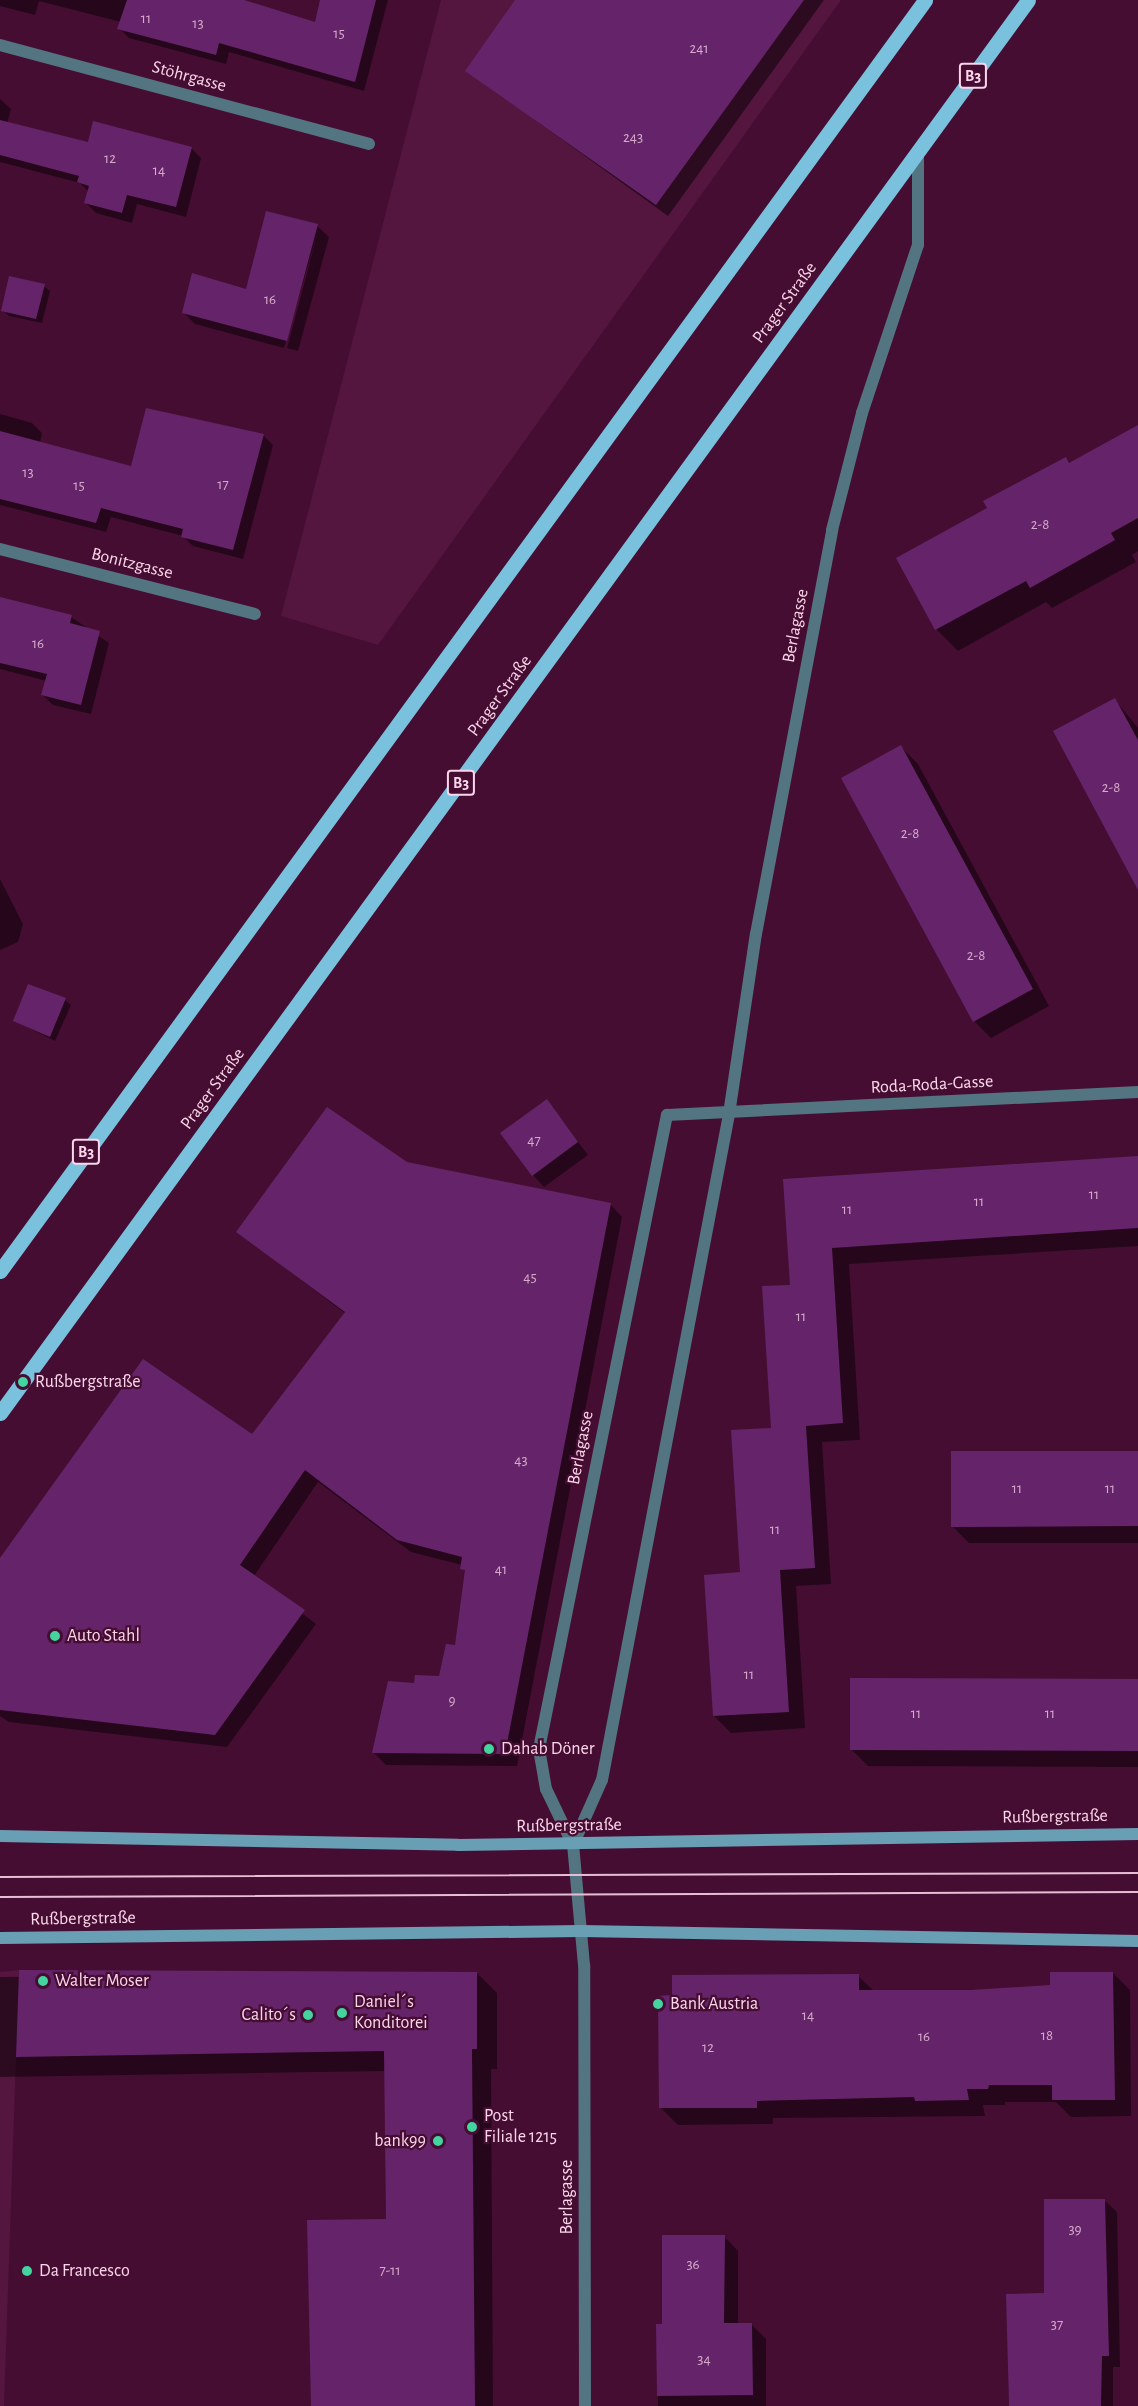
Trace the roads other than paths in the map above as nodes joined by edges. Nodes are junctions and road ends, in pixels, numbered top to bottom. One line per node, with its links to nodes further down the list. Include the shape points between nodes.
1 (925, 0): 10 (main road, B3)
2 (1028, 0): 5 (main road, Prager Straße / B3)
3 (0, 45): 4 (street, Stöhrgasse)
4 (369, 144)
5 (918, 151): 9 (street, Berlagasse, via 918,245 862,413 832,530 756,934); 11 (main road, Prager Straße / B3)
6 (0, 549): 7 (street, Bonitzgasse)
7 (255, 614)
8 (1138, 1092): 9 (street, Roda-Roda-Gasse)
9 (729, 1114): 14 (street, Berlagasse, via 602,1780); 14 (street, Berlagasse, via 667,1115 539,1749 546,1789)
10 (0, 1271)
11 (0, 1413)
12 (1138, 1834): 14 (street, Rußbergstraße)
13 (0, 1836): 14 (street, Rußbergstraße)
14 (573, 1845): 15 (street, Berlagasse)
15 (581, 1931): 16 (street, Rußbergstraße); 17 (street, Rußbergstraße); 18 (street, Berlagasse)
16 (0, 1938)
17 (1138, 1941)
18 (585, 2406)

